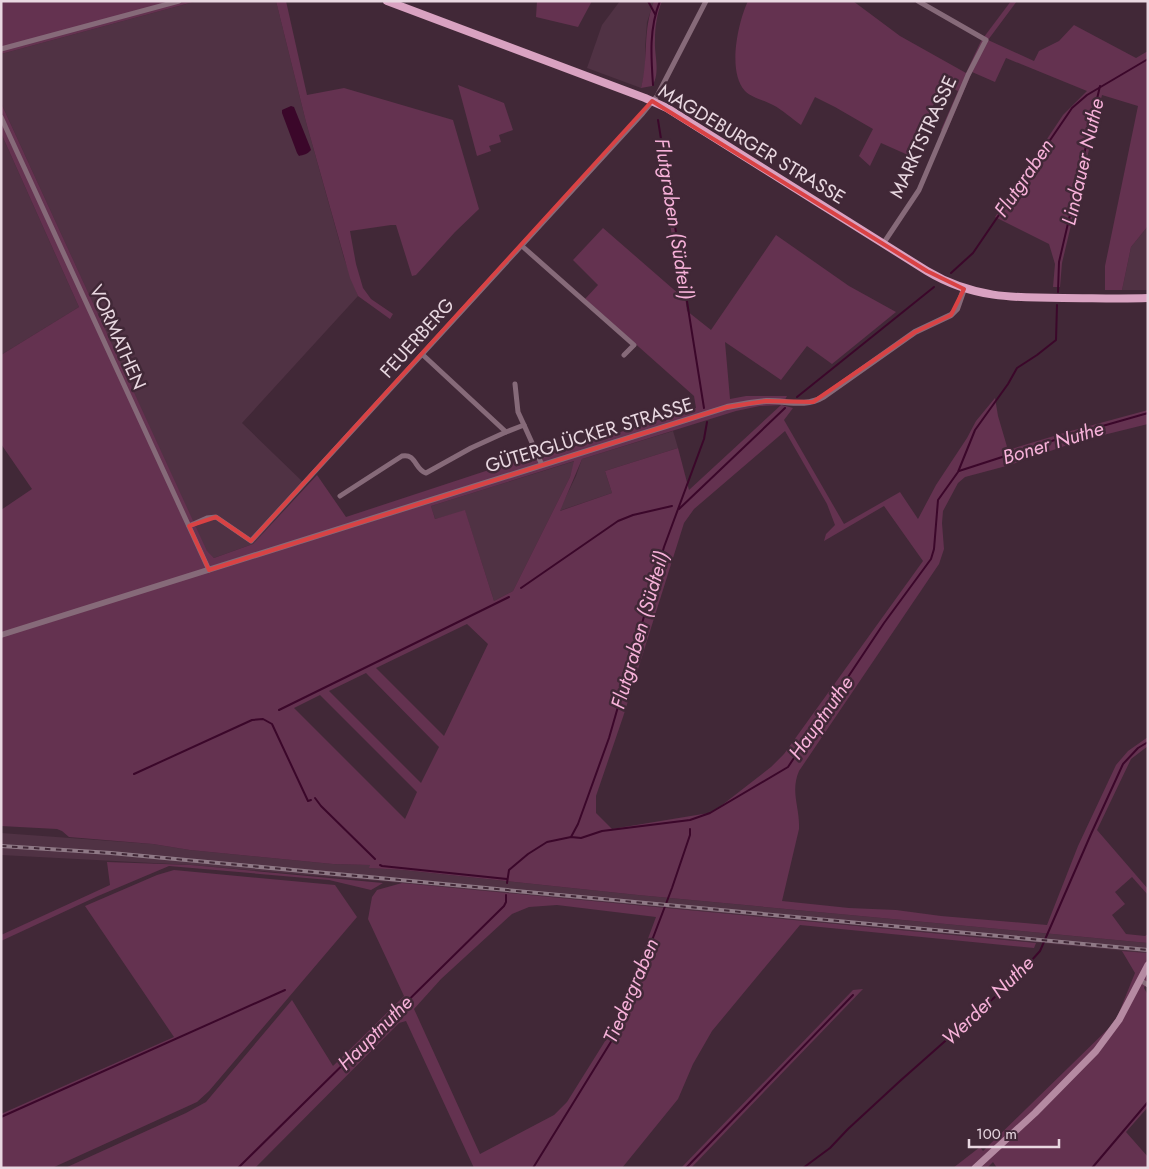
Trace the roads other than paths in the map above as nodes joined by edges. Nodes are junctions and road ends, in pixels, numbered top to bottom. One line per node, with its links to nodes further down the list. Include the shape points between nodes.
1 (179, 1): 5 (street)
2 (387, 1): 6 (main road, MAGDEBURGER STRASSE)
3 (706, 1): 6 (street, FEUERBERG)
4 (918, 1): 8 (street, MARKTSTRASSE, via 986,40 919,190)
5 (1, 49)
6 (652, 101): 8 (main road, MAGDEBURGER STRASSE); 9 (street, FEUERBERG)
7 (1, 116): 19 (street, VORMATHEN)
8 (883, 244): 10 (main road, MAGDEBURGER STRASSE, via 938,278)
9 (522, 246): 12 (street, FEUERBERG); 13 (street, via 634,345)
10 (964, 289): 11 (main road, MAGDEBURGER STRASSE, via 1010,298); 17 (street, GÜTERGLÜCKER STRASSE, via 957,309 951,315 916,332 817,400 809,403 747,403)
11 (1148, 298)
12 (422, 355): 16 (street); 19 (street, FEUERBERG, via 252,541 216,517)
13 (624, 355)
14 (515, 384): 15 (street, via 518,412)
15 (524, 425): 16 (street); 17 (street)
16 (506, 432): 18 (street, via 426,473 420,471 412,458 402,456)
17 (542, 465): 20 (street, GÜTERGLÜCKER STRASSE)
18 (340, 496)
19 (188, 526): 20 (street, VORMATHEN)
20 (209, 570): 21 (street, GÜTERGLÜCKER STRASSE)
21 (3, 634)
22 (1148, 965): 23 (main road)
23 (1140, 980): 24 (street); 25 (main road, via 1111,1032 1087,1061)
24 (1148, 985)
25 (975, 1168)

